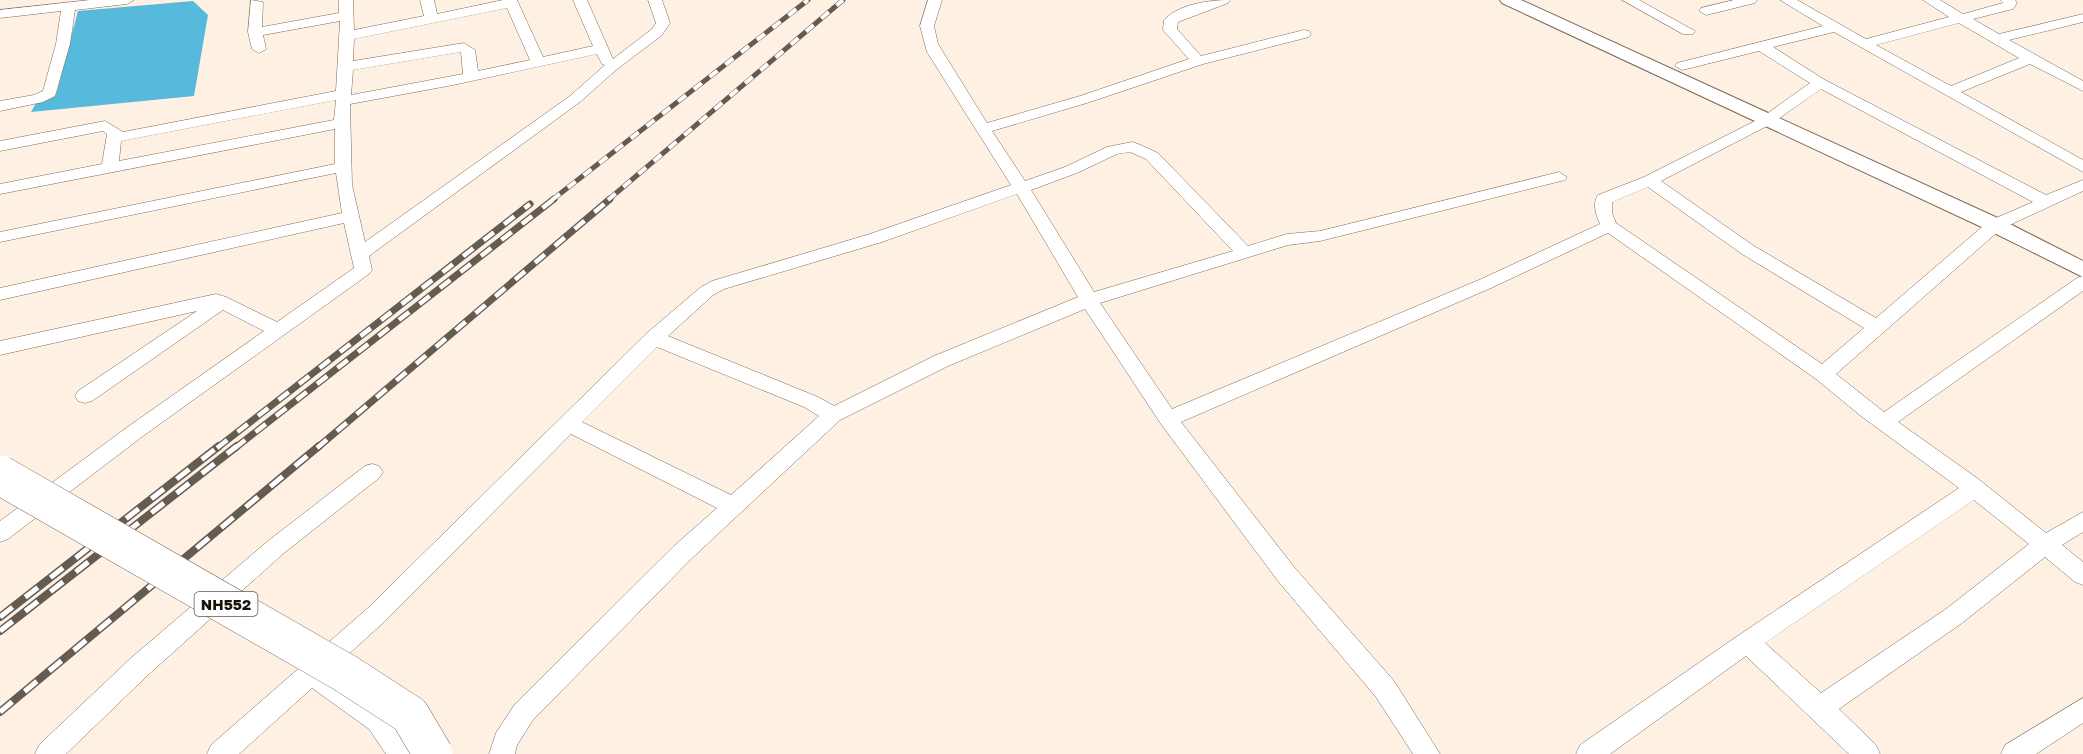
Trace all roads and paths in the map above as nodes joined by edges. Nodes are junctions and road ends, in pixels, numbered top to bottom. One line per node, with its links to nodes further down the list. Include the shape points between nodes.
1 (127, 0): 16 (street)
2 (427, 0): 22 (street)
3 (580, 0): 32 (street)
4 (655, 0): 38 (street, via 663,18 662,28)
5 (935, 0): 47 (street, via 926,34)
6 (1223, 0): 34 (street, via 1171,20 1170,30)
7 (1508, 0): 45 (street)
8 (1536, 0): 36 (street)
9 (1629, 0): 24 (street)
10 (1750, 0): 18 (street)
11 (1787, 0): 23 (street)
12 (1930, 0): 21 (street)
13 (2007, 0): 21 (street, via 2008,6)
14 (256, 2): 25 (street)
15 (511, 2): 22 (street); 35 (street)
16 (69, 6): 19 (street); 44 (street, via 50,93)
17 (346, 8): 25 (street); 27 (street)
18 (1706, 11)
19 (0, 14)
20 (2083, 18): 28 (street)
21 (1963, 19): 28 (street); 29 (street)
22 (432, 20): 27 (street)
23 (1833, 28): 29 (street); 30 (street)
24 (1688, 31)
25 (255, 32): 31 (street)
26 (1304, 34): 34 (street)
27 (346, 36): 37 (street)
28 (1997, 39): 33 (street)
29 (1862, 44): 42 (street)
30 (1763, 47): 36 (street); 41 (street)
31 (259, 49)
32 (601, 49): 35 (street); 38 (street)
33 (2031, 59): 40 (street); 42 (street)
34 (1198, 61): 47 (street)
35 (538, 63): 39 (street)
36 (1682, 66): 45 (street)
37 (345, 67): 39 (street, via 464,47 468,50); 43 (street)
38 (611, 67): 63 (street, via 575,99)
39 (471, 77): 43 (street)
40 (2079, 81)
41 (1820, 83): 45 (street); 58 (street)
42 (1950, 92): 52 (street)
43 (343, 97): 46 (street); 48 (street)
44 (0, 106)
45 (1771, 117): 54 (street); 60 (street)
46 (342, 123): 50 (street); 51 (street)
47 (982, 129): 56 (street)
48 (115, 138): 49 (street, via 116,132 105,126); 50 (street)
49 (0, 146)
50 (110, 167): 57 (street)
51 (343, 167): 59 (street); 62 (street)
52 (2083, 167)
53 (1559, 177): 64 (street)
54 (1650, 180): 61 (street, via 1604,199); 71 (street, via 1748,250)
55 (2083, 185): 58 (street)
56 (1020, 187): 64 (street, via 1071,170 1113,150 1132,147 1152,156); 69 (street); 73 (street, via 876,238 718,285)
57 (0, 189)
58 (2046, 202): 60 (street)
59 (351, 216): 63 (street); 68 (street)
60 (2003, 221): 65 (street); 66 (street); 71 (street)
61 (1609, 226): 75 (street); 78 (street)
62 (0, 237)
63 (361, 253): 72 (street, via 363,270)
64 (1245, 253): 69 (street)
65 (2083, 253)
66 (2083, 270)
67 (2083, 282): 79 (street)
68 (0, 294)
69 (1089, 300): 77 (street, via 941,361); 78 (street)
70 (222, 302): 72 (street); 74 (street, via 216,300); 76 (street)
71 (1877, 327): 75 (street)
72 (277, 330): 86 (street)
73 (654, 339): 77 (street, via 811,402); 80 (street)
74 (0, 348)
75 (1823, 375): 79 (street)
76 (85, 396)
77 (833, 415): 84 (street)
78 (1168, 419): 98 (street, via 1286,574 1385,689)
79 (1884, 422): 83 (street)
80 (567, 423): 84 (street); 90 (street)
81 (372, 472): 93 (street, via 276,547 140,666)
82 (0, 474): 96 (highway, NH552, bridge, via 345,672 410,715)
83 (1975, 489): 87 (street); 89 (street)
84 (732, 506): 97 (street, via 524,712 505,741)
85 (2083, 521): 87 (street)
86 (0, 533)
87 (2044, 545): 88 (street); 91 (street, via 1954,616)
88 (2083, 575)
89 (1747, 642): 91 (street); 99 (street)
90 (312, 674): 94 (street); 95 (street, via 378,721)
91 (1820, 708): 100 (street)
92 (2083, 709): 101 (street)
93 (48, 754)
94 (220, 754)
95 (401, 754)
96 (433, 754)
97 (502, 754)
98 (1427, 754)
99 (1589, 754)
100 (1867, 754)
101 (2014, 754)

